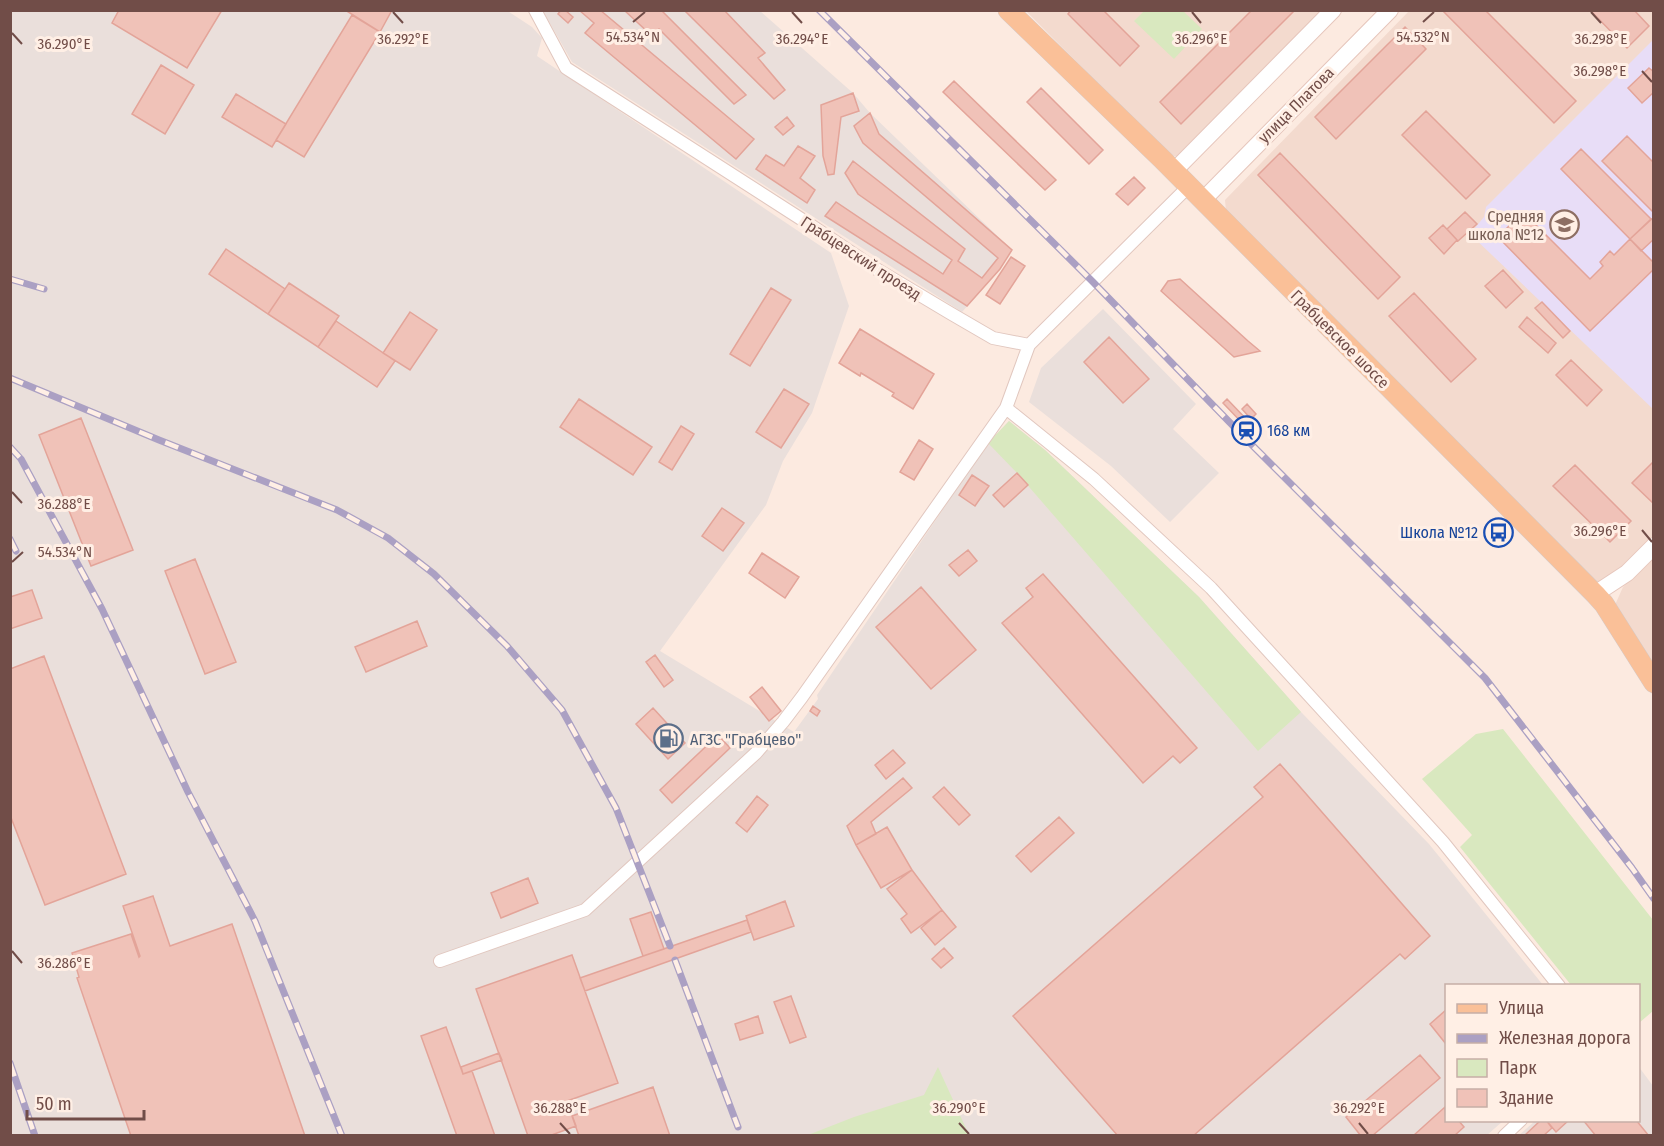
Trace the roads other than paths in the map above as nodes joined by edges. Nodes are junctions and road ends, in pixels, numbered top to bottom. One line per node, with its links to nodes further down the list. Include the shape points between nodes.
1 (535, 10): 7 (street, Грабцевский проезд, via 566,68 940,308 993,338)
2 (1008, 10): 5 (main road, Грабцевское шоссе)
3 (1333, 10): 5 (street)
4 (1390, 10): 6 (street, улица Платова)
5 (1174, 171): 6 (main road, Грабцевское шоссе)
6 (1196, 193): 7 (street); 10 (main road, Грабцевское шоссе)
7 (1029, 345): 8 (street)
8 (1006, 408): 12 (street, via 802,697 756,753 585,910); 13 (street, via 1094,479 1211,588 1443,842)
9 (1653, 546): 10 (street, via 1627,573)
10 (1595, 594): 11 (main road, Грабцевское шоссе)
11 (1653, 683)
12 (440, 961)
13 (1557, 984)
14 (1519, 1122): 15 (street)
15 (1504, 1136)

